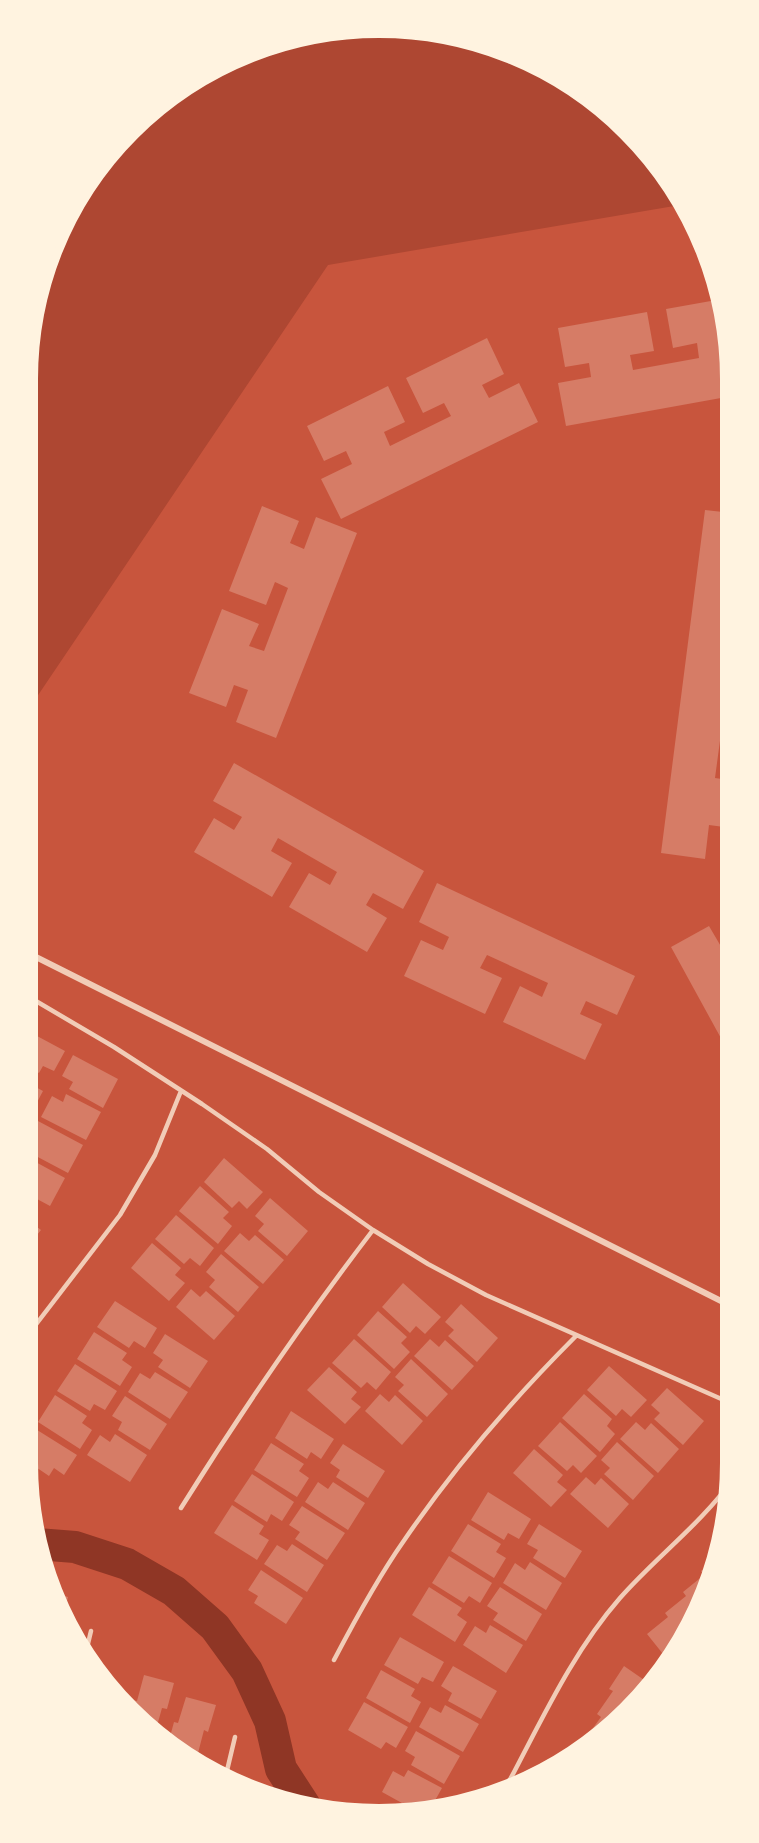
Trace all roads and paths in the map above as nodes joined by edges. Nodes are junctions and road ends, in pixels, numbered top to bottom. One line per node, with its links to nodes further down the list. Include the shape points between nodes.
1 (34, 956): 5 (street)
2 (34, 1000): 3 (lane)
3 (182, 1091): 4 (lane, via 267,1149); 6 (lane, via 154,1155 120,1215)
4 (373, 1230): 7 (lane, via 486,1295); 10 (lane, via 272,1366)
5 (724, 1302)
6 (34, 1327)
7 (576, 1336): 8 (lane); 13 (lane, via 528,1383 441,1488 366,1600)
8 (724, 1400)
9 (724, 1488): 16 (lane, via 620,1598 574,1659)
10 (182, 1508)
11 (91, 1631): 12 (lane)
12 (87, 1646)
13 (334, 1660)
14 (235, 1737): 15 (lane)
15 (226, 1773)
16 (508, 1783)

